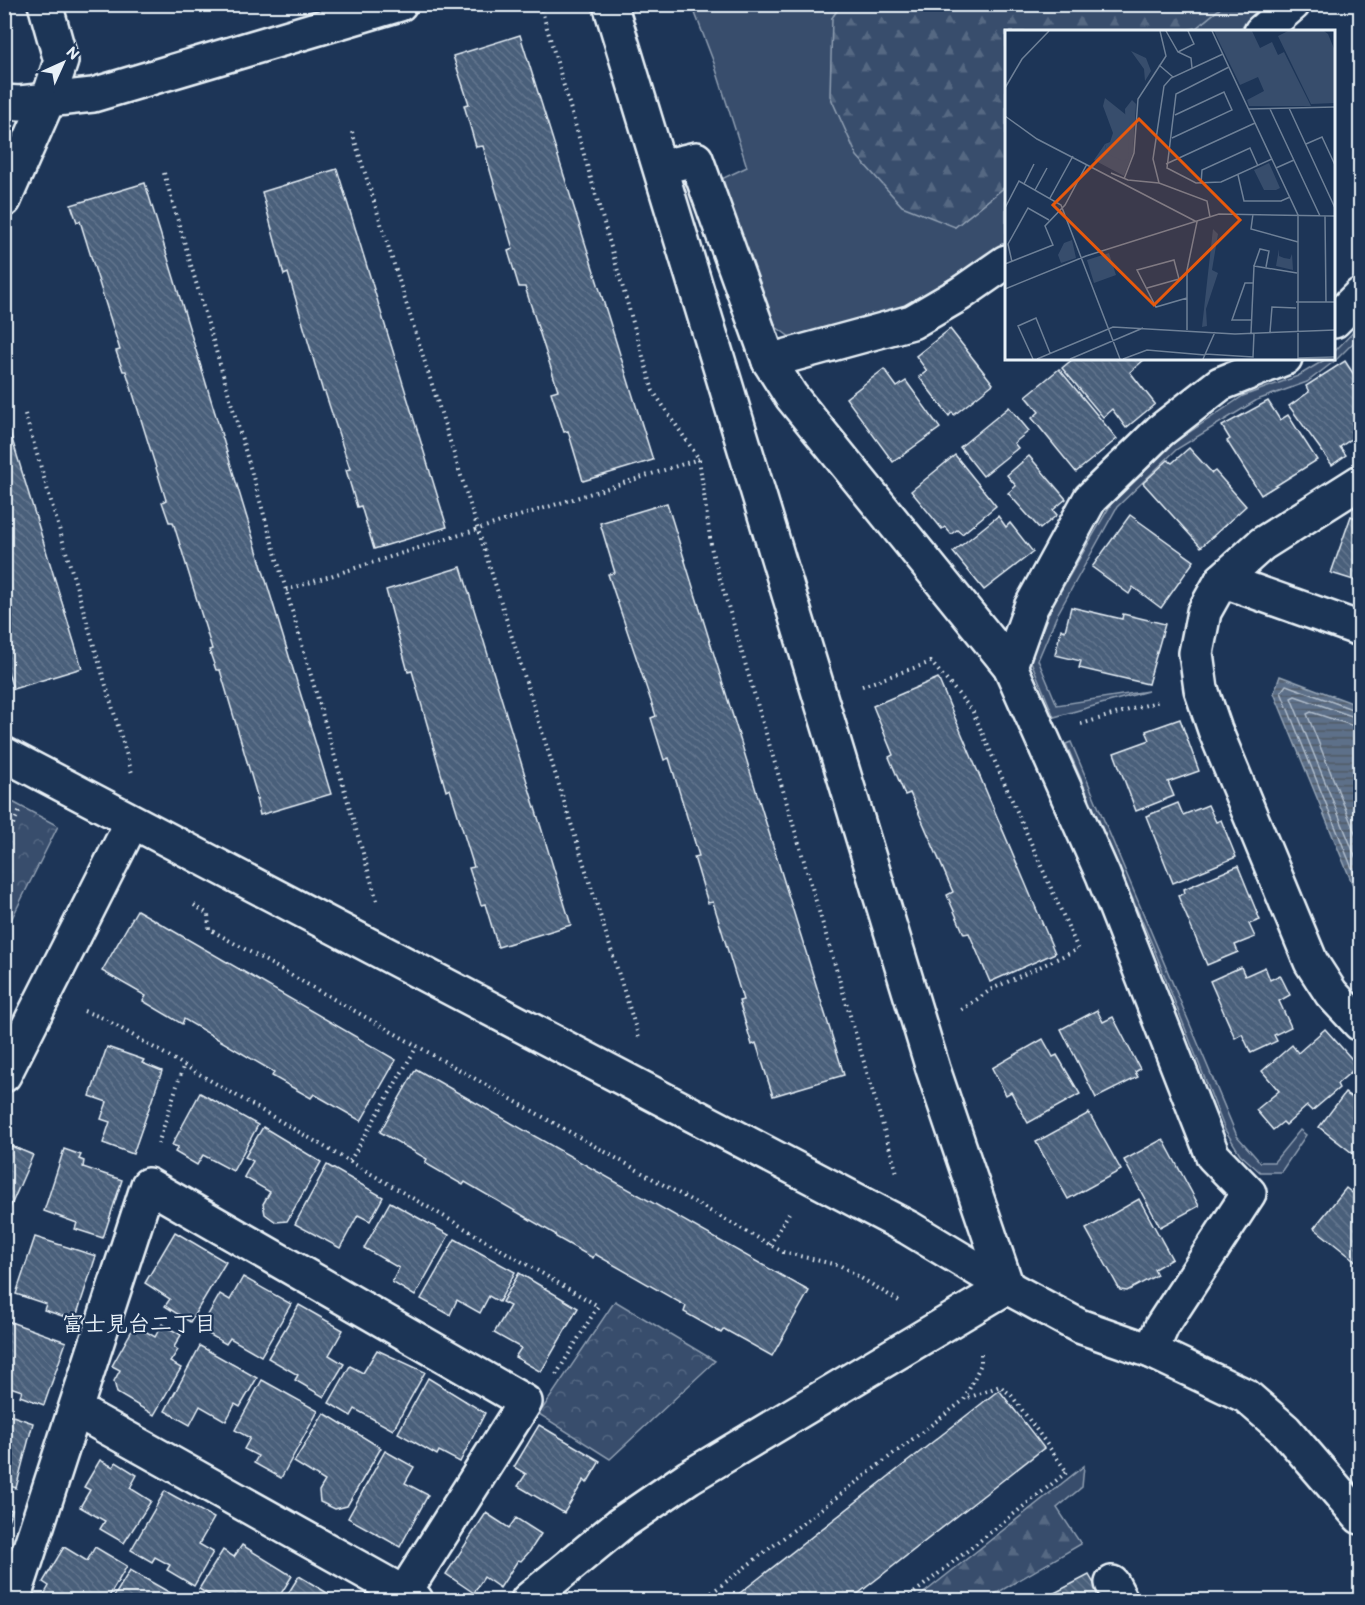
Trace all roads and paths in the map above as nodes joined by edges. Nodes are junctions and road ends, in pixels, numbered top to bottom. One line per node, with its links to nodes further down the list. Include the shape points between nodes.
1 (45, 4): 7 (street, via 61,61)
2 (400, 4): 7 (street, via 93,95)
3 (540, 4): 19 (path, via 653,392)
4 (610, 4): 10 (street)
5 (1293, 4): 6 (street)
6 (1263, 30)
7 (48, 100): 8 (street); 12 (street)
8 (4, 102)
9 (352, 132): 21 (path)
10 (661, 167): 17 (street, via 696,159); 27 (street)
11 (164, 173): 23 (path)
12 (4, 200)
13 (1005, 262): 17 (street, via 912,322)
14 (1360, 295): 15 (street)
15 (1335, 320)
16 (1280, 360): 25 (street, via 1220,384 1160,431 1090,499 1031,607)
17 (769, 361): 25 (street, via 791,396)
18 (25, 414): 30 (path)
19 (699, 459): 21 (path); 42 (path, via 712,552)
20 (1360, 482): 22 (street, via 1263,544)
21 (478, 529): 23 (path); 37 (path)
22 (1222, 580): 24 (street); 26 (street, via 1204,612 1196,653)
23 (286, 590): 33 (path)
24 (1360, 629)
25 (1010, 666): 28 (street)
26 (1201, 689): 28 (path); 35 (street, via 1311,962 1331,993)
27 (821, 700): 36 (street); 36 (path, via 931,662 972,710 1078,949 992,989)
28 (1040, 736): 49 (street, via 1103,874 1213,1156 1249,1193 1162,1326)
29 (4, 754): 31 (street)
30 (133, 778)
31 (132, 822): 34 (street); 46 (street, via 909,1228)
32 (189, 902): 38 (path, via 208,914 209,929)
33 (379, 906)
34 (44, 996): 39 (path, via 103,1018); 40 (street)
35 (1356, 1013)
36 (924, 1036): 46 (street)
37 (641, 1045)
38 (416, 1048): 41 (path); 45 (path)
39 (184, 1064): 41 (path); 43 (path)
40 (4, 1075)
41 (350, 1161): 51 (path, via 598,1306 546,1391)
42 (900, 1180)
43 (148, 1185): 51 (street); 52 (street)
44 (790, 1210): 45 (path)
45 (770, 1245): 47 (path, via 783,1252 841,1266)
46 (1007, 1287): 47 (street); 49 (street, via 1079,1326)
47 (942, 1326): 56 (street, via 689,1477 619,1525)
48 (981, 1346): 50 (path, via 981,1364)
49 (1151, 1351): 53 (street, via 1246,1396 1263,1409)
50 (964, 1400): 57 (path); 58 (path, via 1000,1386 1012,1396 1067,1472)
51 (525, 1402): 54 (street)
52 (76, 1410): 54 (street); 55 (street)
53 (1360, 1517)
54 (410, 1597)
55 (13, 1600)
56 (528, 1600)
57 (702, 1600)
58 (905, 1600)

